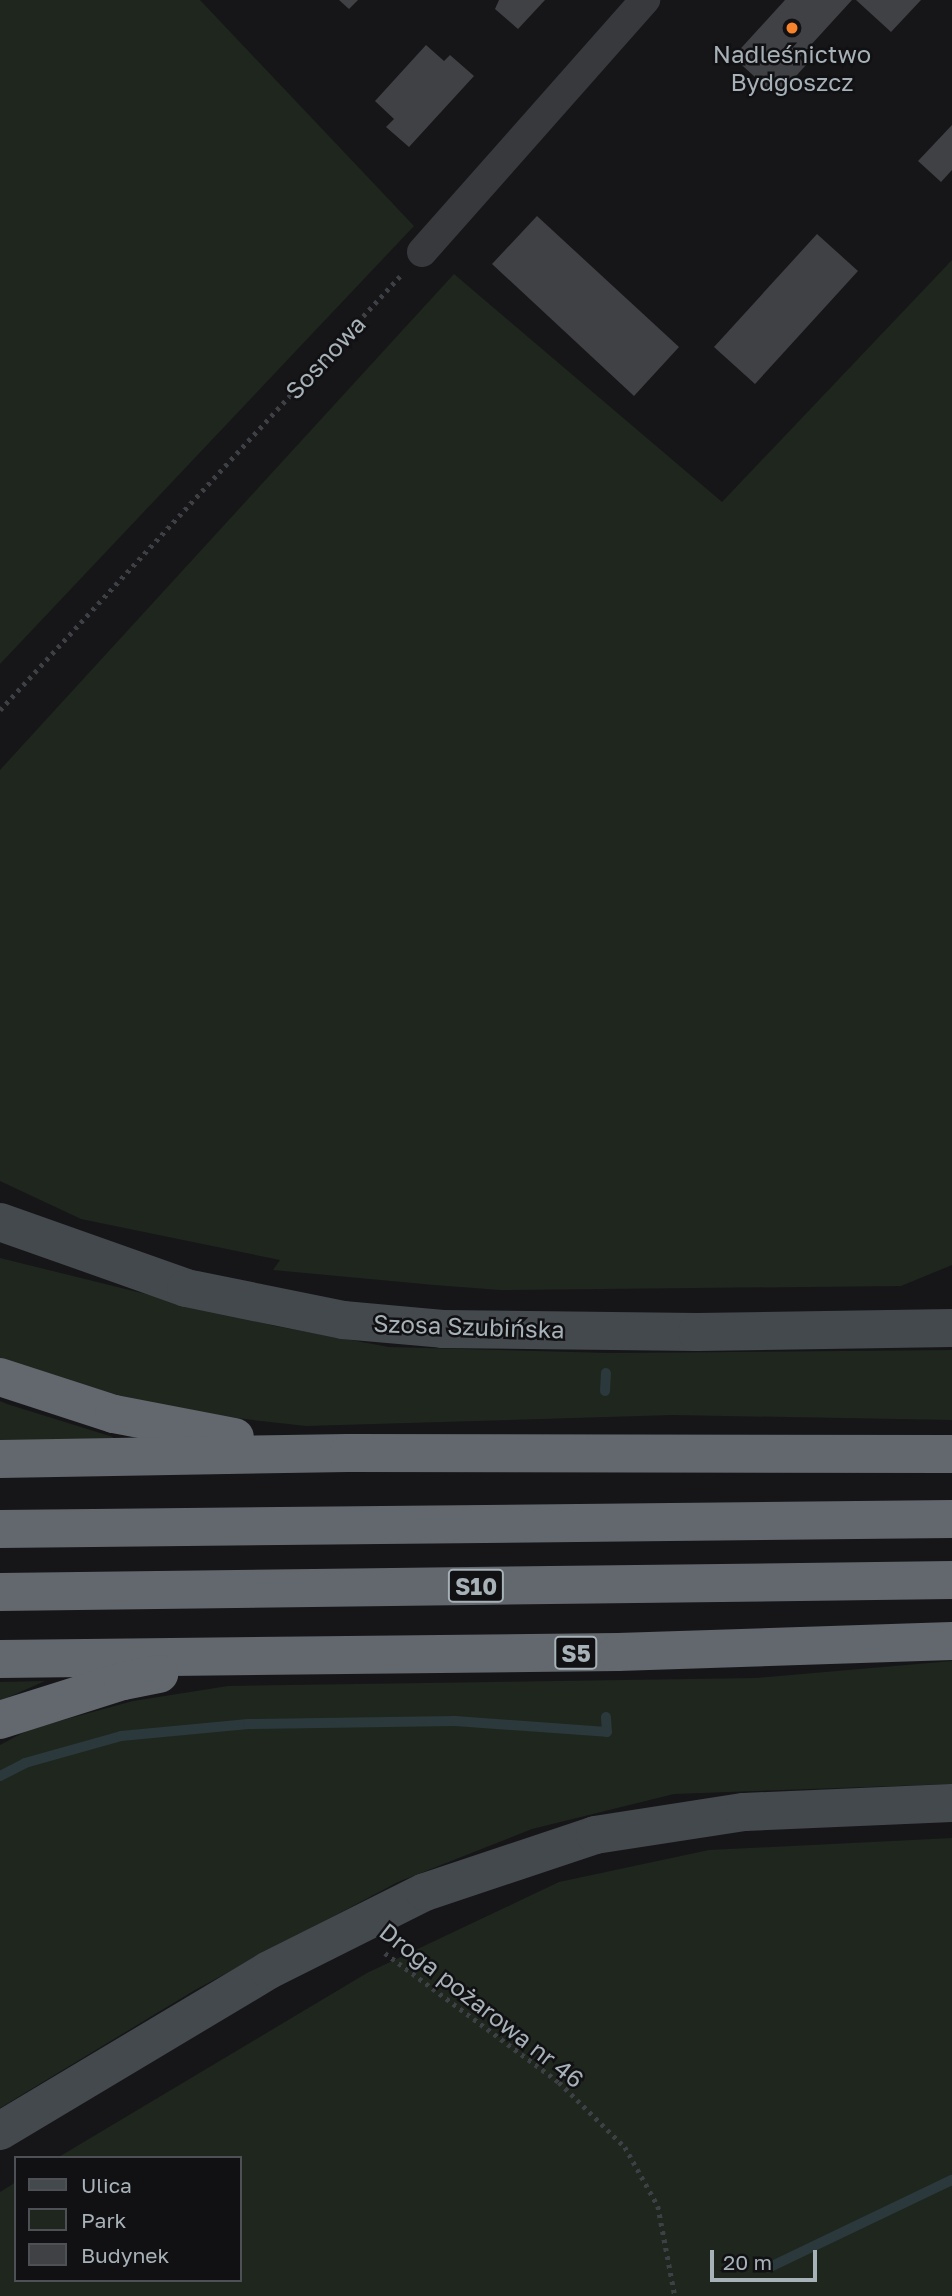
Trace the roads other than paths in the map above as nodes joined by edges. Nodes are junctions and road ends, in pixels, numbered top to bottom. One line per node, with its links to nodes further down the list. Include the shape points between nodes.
1 (645, 0): 2 (street)
2 (422, 252)
3 (0, 1222): 4 (street, Szosa Szubińska, via 186,1289 344,1320 443,1329)
4 (952, 1328)
5 (0, 1377): 6 (highway, via 37,1393 174,1428)
6 (348, 1453): 7 (highway); 8 (highway)
7 (952, 1454)
8 (0, 1459)
9 (952, 1519): 10 (highway)
10 (0, 1529)
11 (952, 1580): 12 (highway, S10)
12 (0, 1592)
13 (952, 1641): 14 (highway, S5)
14 (249, 1657): 15 (highway, S5); 16 (highway, via 123,1681)
15 (0, 1658)
16 (0, 1720)
17 (952, 1803): 18 (street, via 744,1812 595,1835 425,1892 270,1970)
18 (0, 2131)

